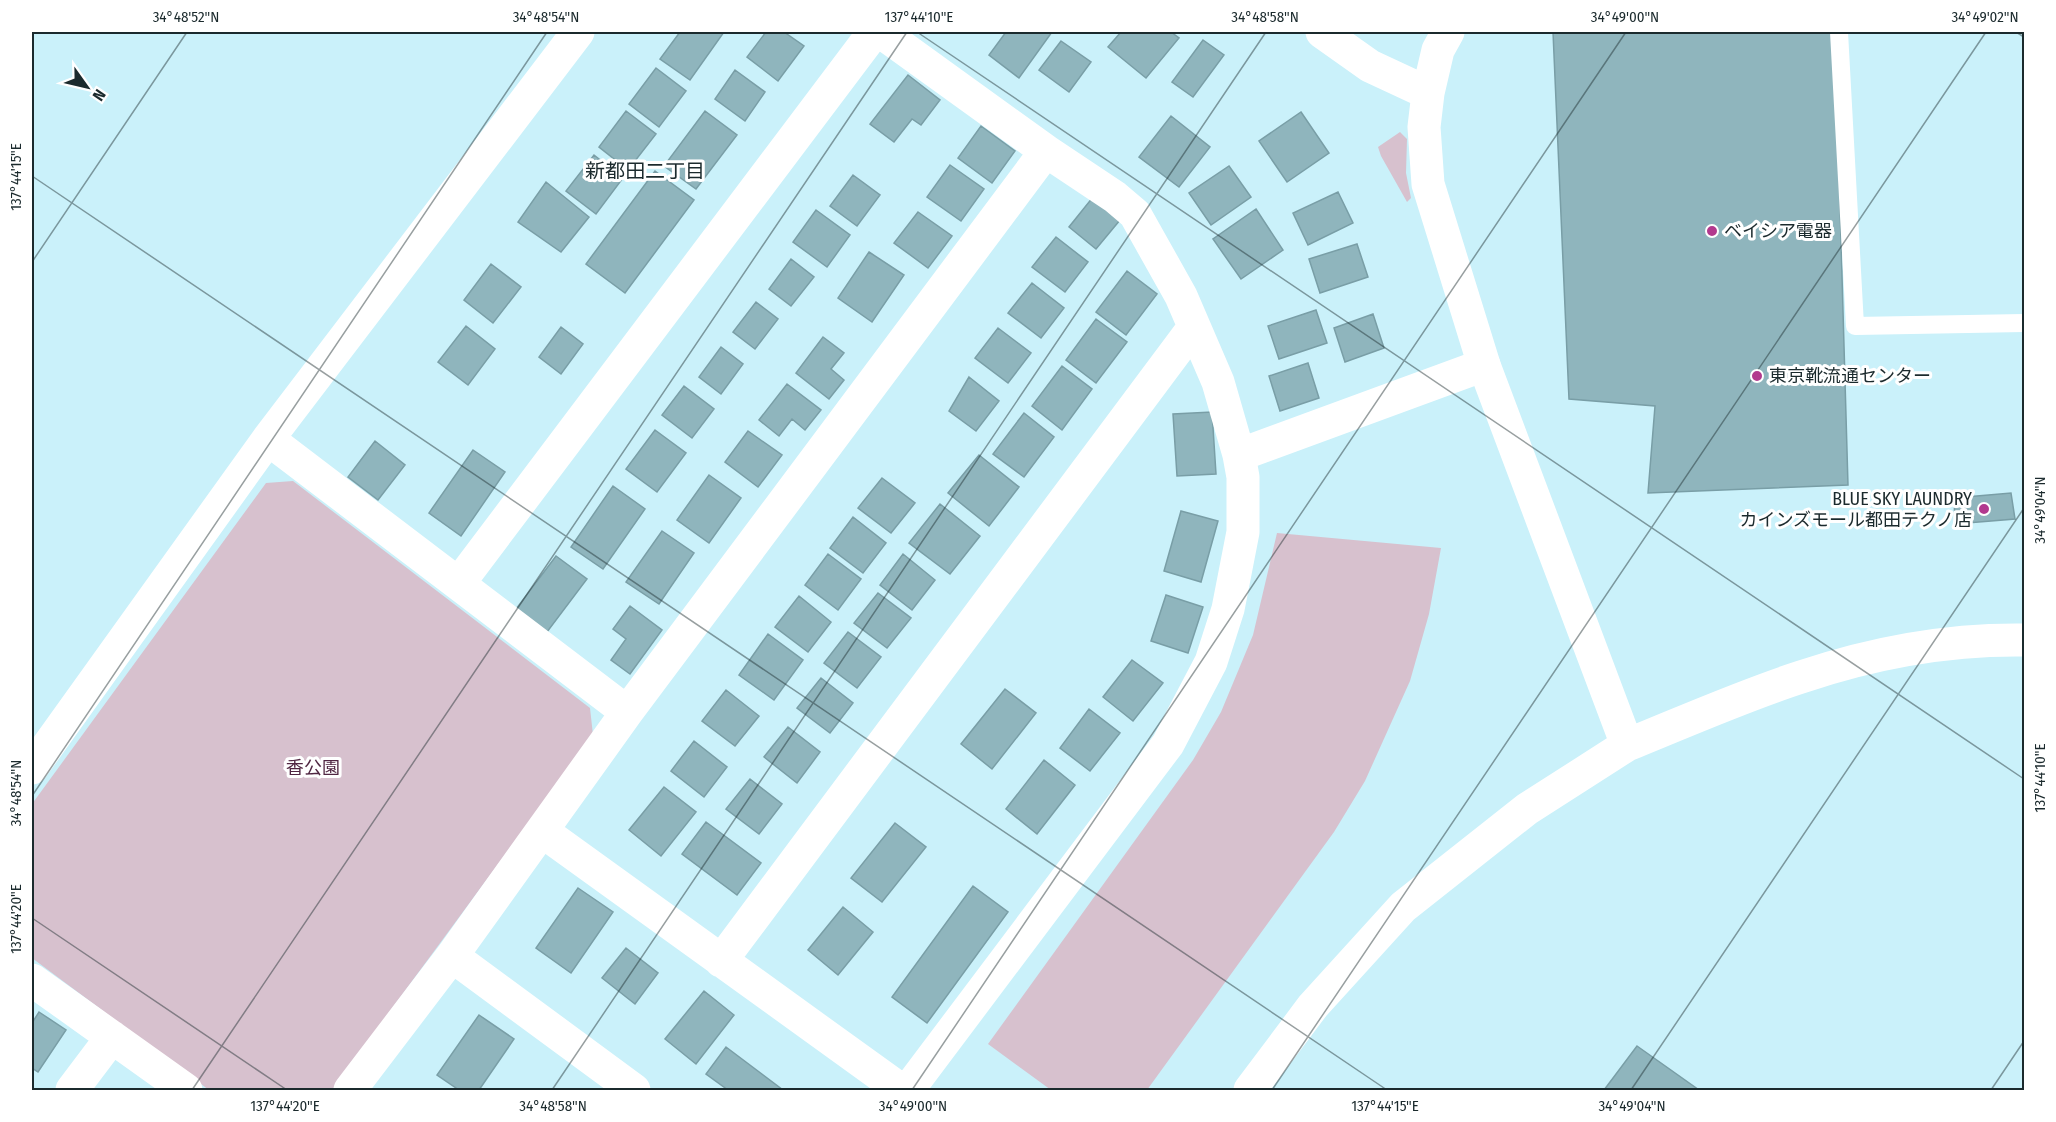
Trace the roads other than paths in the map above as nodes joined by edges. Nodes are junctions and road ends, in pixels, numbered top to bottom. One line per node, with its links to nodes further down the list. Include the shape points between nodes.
1 (578, 32): 12 (street)
2 (874, 32): 14 (street)
3 (881, 32): 8 (street)
4 (1322, 32): 7 (street, via 1370,66)
5 (1448, 32): 7 (street, via 1438,50)
6 (1839, 32): 9 (lane, via 1855,326)
7 (1428, 93): 11 (street, via 1424,127 1428,184)
8 (1046, 152): 10 (street, via 1135,214); 16 (street)
9 (2025, 323)
10 (1194, 327): 13 (street, via 1218,382); 21 (street)
11 (1484, 365): 13 (street); 17 (street)
12 (268, 439): 14 (street); 18 (street)
13 (1239, 455): 29 (street, via 1244,477 1238,564 1228,609 1200,686 1168,744)
14 (459, 583): 16 (street)
15 (2025, 640): 17 (street, via 1984,640 1893,652 1801,677)
16 (627, 712): 19 (street)
17 (1627, 745): 30 (street, via 1527,809 1404,907 1313,1006)
18 (32, 768)
19 (542, 831): 20 (street); 21 (street)
20 (452, 956): 26 (street); 27 (street)
21 (721, 960): 28 (street)
22 (32, 980): 23 (street)
23 (112, 1037): 24 (street); 25 (street)
24 (72, 1090)
25 (186, 1090)
26 (350, 1090)
27 (634, 1090)
28 (901, 1090)
29 (908, 1090)
30 (1250, 1090)

